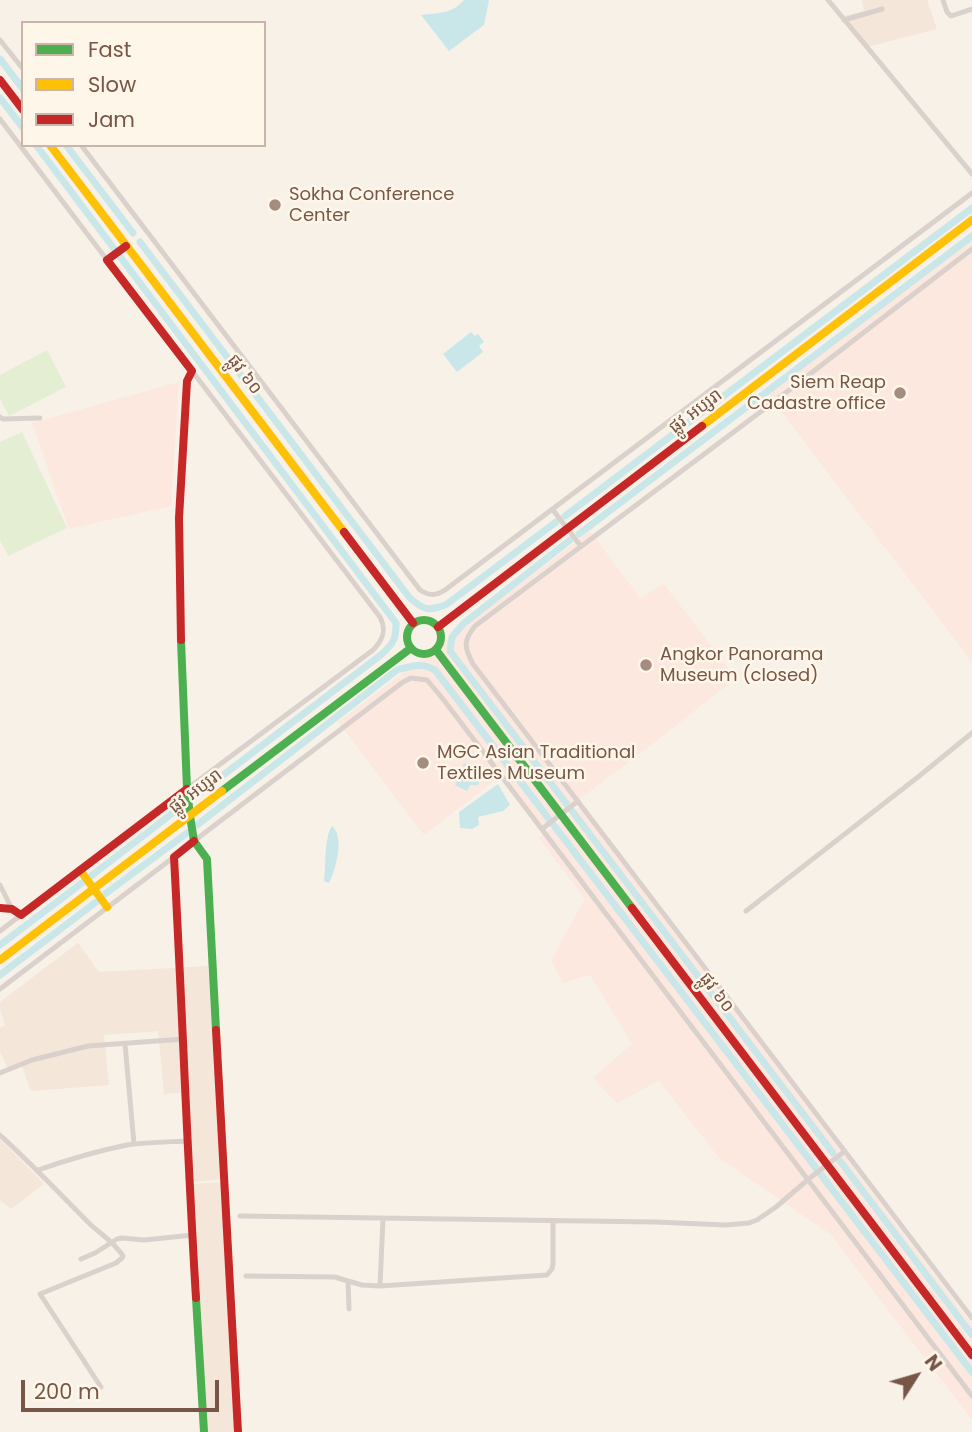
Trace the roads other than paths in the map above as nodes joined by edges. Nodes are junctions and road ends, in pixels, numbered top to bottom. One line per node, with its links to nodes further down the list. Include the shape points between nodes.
1 (828, 0): 5 (street)
2 (943, 0): 4 (street, via 951,16)
3 (882, 9): 5 (street)
4 (972, 9)
5 (844, 20): 15 (street)
6 (0, 40): 7 (street)
7 (21, 66)
8 (0, 80): 9 (street)
9 (21, 107)
10 (0, 119): 11 (street)
11 (21, 147)
12 (21, 147): 20 (street)
13 (51, 147): 18 (street, ផ្លូវ ៦០)
14 (83, 147): 24 (street, via 425,594 438,595)
15 (972, 174)
16 (972, 194): 24 (street)
17 (972, 220): 25 (street, ផ្លូវ អប្សរា)
18 (120, 250): 20 (street); 27 (street, ផ្លូវ ៦០)
19 (972, 250): 26 (street)
20 (107, 260): 21 (street)
21 (192, 371): 32 (street, via 187,381 179,531); 32 (street, via 380,617 384,634 373,650)
22 (0, 417): 23 (street)
23 (40, 418)
24 (553, 510): 25 (street)
25 (568, 529): 26 (street); 28 (street, ផ្លូវ អប្សរា)
26 (580, 545): 33 (street, via 475,626 465,645 473,664)
27 (413, 623): 28 (street, via 426,619); 29 (street, via 407,634)
28 (438, 627): 30 (street, via 441,639)
29 (411, 648): 30 (street, via 425,654); 35 (street, ផ្លូវ អប្សរា)
30 (436, 649): 34 (street, ផ្លូវ ៦០)
31 (972, 733): 45 (street)
32 (187, 789): 35 (street); 39 (street)
33 (576, 802): 34 (street); 56 (street)
34 (561, 814): 36 (street); 57 (street, ផ្លូវ ៦០)
35 (190, 816): 37 (street); 41 (street, ផ្លូវ អប្សរា)
36 (543, 827): 37 (street, via 433,685 419,677 403,682); 59 (street)
37 (194, 841): 38 (street); 75 (street, via 207,859)
38 (174, 857): 42 (street); 50 (street)
39 (80, 870): 41 (street); 46 (street)
40 (0, 885): 44 (street)
41 (94, 889): 42 (street); 48 (street, ផ្លូវ អប្សរា)
42 (107, 907): 49 (street)
43 (0, 908): 44 (street)
44 (12, 909): 46 (street)
45 (746, 911)
46 (21, 915): 47 (street)
47 (0, 931)
48 (0, 960)
49 (0, 989)
50 (184, 1040): 51 (street); 54 (street)
51 (125, 1044): 52 (street, via 70,1050); 55 (street)
52 (0, 1073)
53 (0, 1135): 58 (street)
54 (187, 1141): 55 (street); 63 (street)
55 (134, 1144): 58 (street)
56 (845, 1151): 57 (street); 70 (street)
57 (825, 1166): 59 (street); 71 (street, ផ្លូវ ៦០)
58 (38, 1170): 64 (street)
59 (809, 1178): 62 (street, via 765,1216 749,1223); 73 (street)
60 (240, 1216): 61 (street)
61 (383, 1219): 62 (street); 68 (street)
62 (554, 1222): 68 (street, via 553,1264 547,1275)
63 (193, 1235): 64 (street); 74 (street)
64 (111, 1242): 65 (street); 72 (street, via 121,1253 120,1260 40,1294)
65 (82, 1259)
66 (246, 1276): 67 (street)
67 (348, 1281): 68 (street); 69 (street)
68 (380, 1286)
69 (349, 1309)
70 (972, 1318)
71 (972, 1355)
72 (101, 1387)
73 (972, 1396)
74 (204, 1432)
75 (238, 1432)

